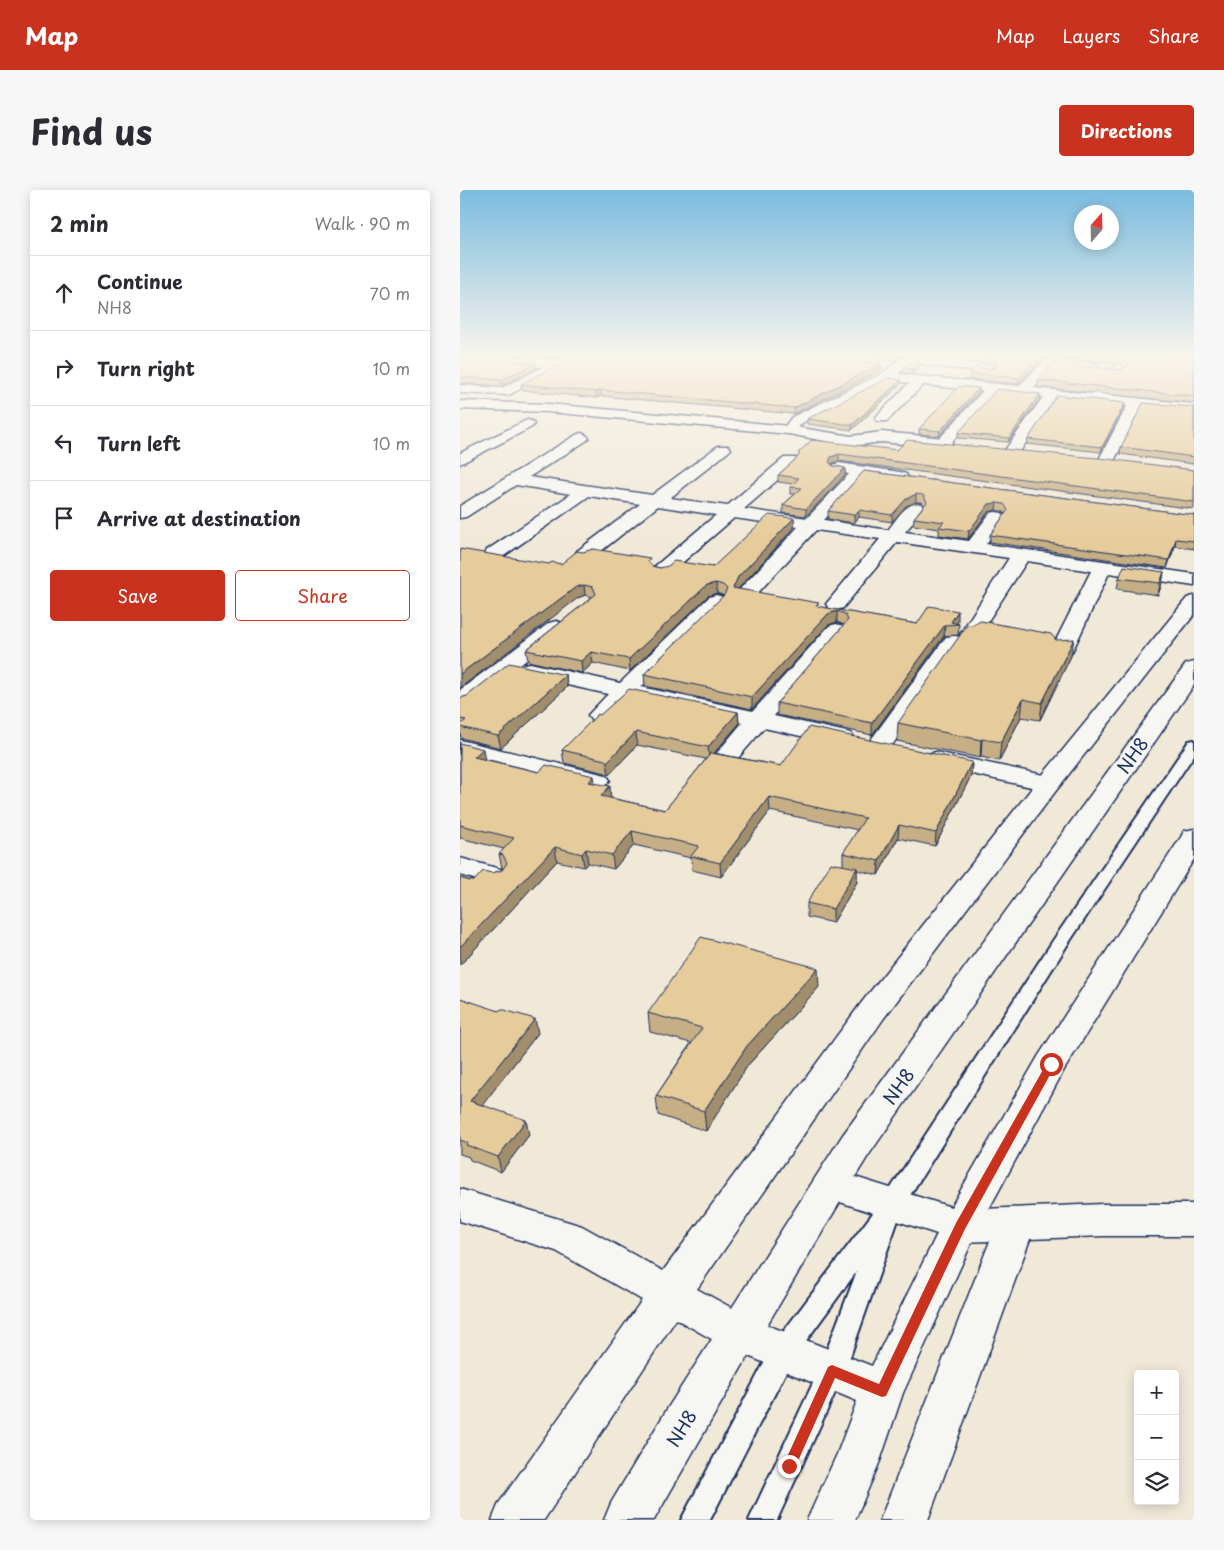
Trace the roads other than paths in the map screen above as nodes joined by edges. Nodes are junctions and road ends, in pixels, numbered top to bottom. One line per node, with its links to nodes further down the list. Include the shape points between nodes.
1 (647, 417): 7 (street)
2 (802, 417): 7 (street)
3 (967, 417): 9 (street)
4 (1034, 417): 12 (street, via 1008,450)
5 (1128, 417): 15 (street)
6 (527, 424): 14 (street)
7 (789, 430): 9 (street, via 851,441 882,437)
8 (580, 438): 21 (street)
9 (944, 443): 10 (street)
10 (963, 445)
11 (723, 450): 23 (street)
12 (1031, 452)
13 (1088, 458): 15 (street)
14 (460, 459)
15 (1107, 460): 17 (street)
16 (790, 461): 26 (street)
17 (1126, 462)
18 (839, 468): 20 (street)
19 (854, 478): 28 (street)
20 (918, 479)
21 (513, 480): 22 (street); 25 (street)
22 (586, 491): 23 (street); 31 (street)
23 (655, 501): 26 (street); 32 (street)
24 (916, 508): 29 (street)
25 (460, 512)
26 (731, 512): 28 (street); 35 (street)
27 (996, 517): 30 (street)
28 (811, 524): 29 (street); 37 (street)
29 (892, 536): 30 (street); 40 (street)
30 (974, 548): 33 (street)
31 (494, 554)
32 (584, 555)
33 (1021, 555): 34 (street); 51 (street, via 962,638)
34 (1102, 567): 36 (street); 43 (street)
35 (661, 570)
36 (1194, 580)
37 (747, 593)
38 (716, 601): 46 (street)
39 (1194, 602): 55 (street)
40 (836, 604)
41 (572, 614): 44 (street)
42 (836, 630): 49 (street)
43 (1062, 650)
44 (507, 665): 46 (street); 47 (street)
45 (1194, 669): 59 (street, NH8)
46 (625, 689): 48 (street); 49 (street)
47 (460, 701)
48 (600, 715)
49 (758, 720): 51 (street); 53 (street)
50 (1194, 744): 60 (lane, via 1060,942)
51 (878, 746): 55 (street)
52 (460, 747): 54 (street)
53 (723, 760)
54 (598, 780)
55 (1050, 783): 65 (street, via 873,1010)
56 (1194, 837): 64 (street, via 1051,1064)
57 (460, 866): 58 (street)
58 (494, 876)
59 (831, 1184): 60 (street); 66 (street, NH8)
60 (893, 1204): 64 (street); 67 (lane); 68 (lane)
61 (460, 1205): 65 (street, via 568,1238)
62 (1194, 1220): 63 (street)
63 (1016, 1224): 64 (street); 75 (street)
64 (960, 1226): 69 (street)
65 (669, 1295): 66 (street); 70 (street)
66 (738, 1334): 67 (street); 71 (street, NH8)
67 (783, 1352): 68 (street); 72 (lane)
68 (832, 1371): 69 (street); 73 (lane)
69 (882, 1391): 74 (street)
70 (516, 1520)
71 (628, 1520)
72 (695, 1520)
73 (764, 1520)
74 (831, 1520)
75 (904, 1520)

